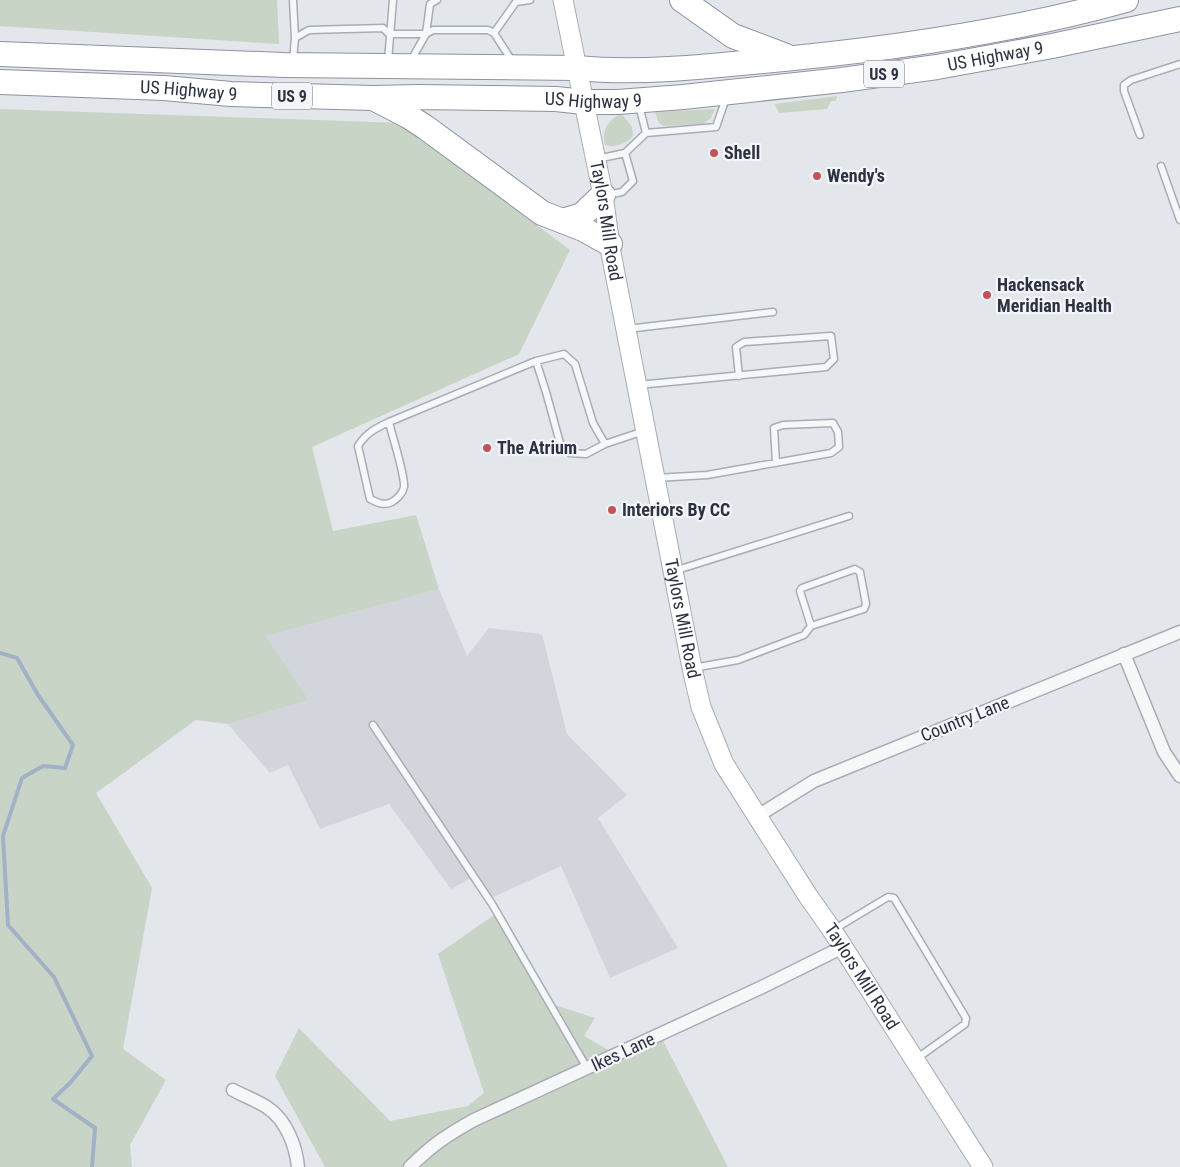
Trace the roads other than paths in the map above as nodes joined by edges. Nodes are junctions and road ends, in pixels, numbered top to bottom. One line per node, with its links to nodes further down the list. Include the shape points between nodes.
1 (292, 0): 13 (lane)
2 (393, 0): 11 (lane)
3 (437, 0): 12 (lane, via 430,4)
4 (530, 0): 8 (lane)
5 (563, 0): 20 (street, Taylors Mill Road)
6 (682, 0): 15 (highway, via 734,36)
7 (1126, 0): 15 (highway, US Highway 9 / US 9, via 943,39)
8 (514, 1): 10 (lane)
9 (1180, 19): 22 (highway, US Highway 9 / US 9, via 937,67)
10 (494, 33): 12 (lane, via 488,30 433,30); 19 (lane)
11 (389, 34): 12 (lane); 13 (lane, via 384,28 309,30); 18 (lane)
12 (426, 34): 18 (lane)
13 (295, 38): 17 (lane)
14 (0, 54): 17 (highway, US Highway 9 / US 9)
15 (793, 59): 20 (highway, US Highway 9 / US 9, via 604,71)
16 (1180, 64): 27 (lane, via 1124,85)
17 (292, 65): 18 (highway, US Highway 9 / US 9)
18 (397, 67): 19 (highway, US Highway 9 / US 9)
19 (516, 68): 20 (highway, US Highway 9 / US 9)
20 (578, 68): 25 (street, Taylors Mill Road)
21 (0, 82): 23 (highway, US Highway 9 / US 9)
22 (728, 93): 24 (highway, US Highway 9 / US 9); 26 (lane, via 716,127)
23 (373, 98): 25 (highway, US Highway 9 / US 9); 33 (highway, via 425,127 542,213)
24 (638, 101): 25 (highway, US Highway 9 / US 9); 26 (lane)
25 (584, 102): 29 (street, Taylors Mill Road)
26 (646, 133): 28 (lane)
27 (1140, 135)
28 (625, 152): 29 (lane); 31 (lane, via 633,182 622,192)
29 (596, 159): 31 (street, Taylors Mill Road)
30 (1161, 166): 32 (lane)
31 (603, 195): 33 (highway, via 582,215); 34 (street, Taylors Mill Road)
32 (1179, 215)
33 (563, 221): 34 (highway)
34 (610, 244): 36 (street, Taylors Mill Road)
35 (773, 312): 36 (lane)
36 (626, 329): 39 (street, Taylors Mill Road)
37 (536, 361): 40 (lane); 42 (lane, via 564,354 575,364 593,423); 42 (lane, via 560,443 570,453 586,454)
38 (739, 376): 38 (lane, via 826,367 834,359 831,336 744,342 736,347); 39 (lane)
39 (636, 385): 41 (street, Taylors Mill Road)
40 (389, 422): 40 (lane, via 371,430 358,446 370,499 380,504 396,499 404,487)
41 (646, 431): 42 (lane); 44 (street, Taylors Mill Road)
42 (605, 444)
43 (776, 463): 43 (lane, via 831,453 839,446 838,432 833,423 774,428); 44 (lane)
44 (655, 478): 46 (street, Taylors Mill Road)
45 (849, 516): 46 (lane)
46 (673, 572): 50 (street, Taylors Mill Road)
47 (811, 626): 47 (lane, via 864,609 866,604 860,572 855,569 802,588 800,591); 50 (lane, via 804,635 738,660)
48 (1180, 632): 49 (street, Country Lane)
49 (1124, 654): 52 (street, via 1164,752); 53 (street, Country Lane, via 814,781)
50 (692, 668): 53 (street, Taylors Mill Road, via 702,707 724,764)
51 (373, 725): 57 (lane, via 492,904)
52 (1180, 776)
53 (756, 817): 54 (street, Taylors Mill Road)
54 (832, 930): 55 (street, Taylors Mill Road); 56 (lane, via 888,897 894,898 966,1018 965,1024)
55 (843, 947): 56 (street, Taylors Mill Road); 57 (street, Ikes Lane)
56 (915, 1060): 61 (street, Taylors Mill Road)
57 (586, 1068): 60 (street, Ikes Lane, via 445,1136)
58 (233, 1090): 59 (street, via 269,1108 280,1120 295,1149)
59 (298, 1167)
60 (410, 1167)
61 (983, 1167)

